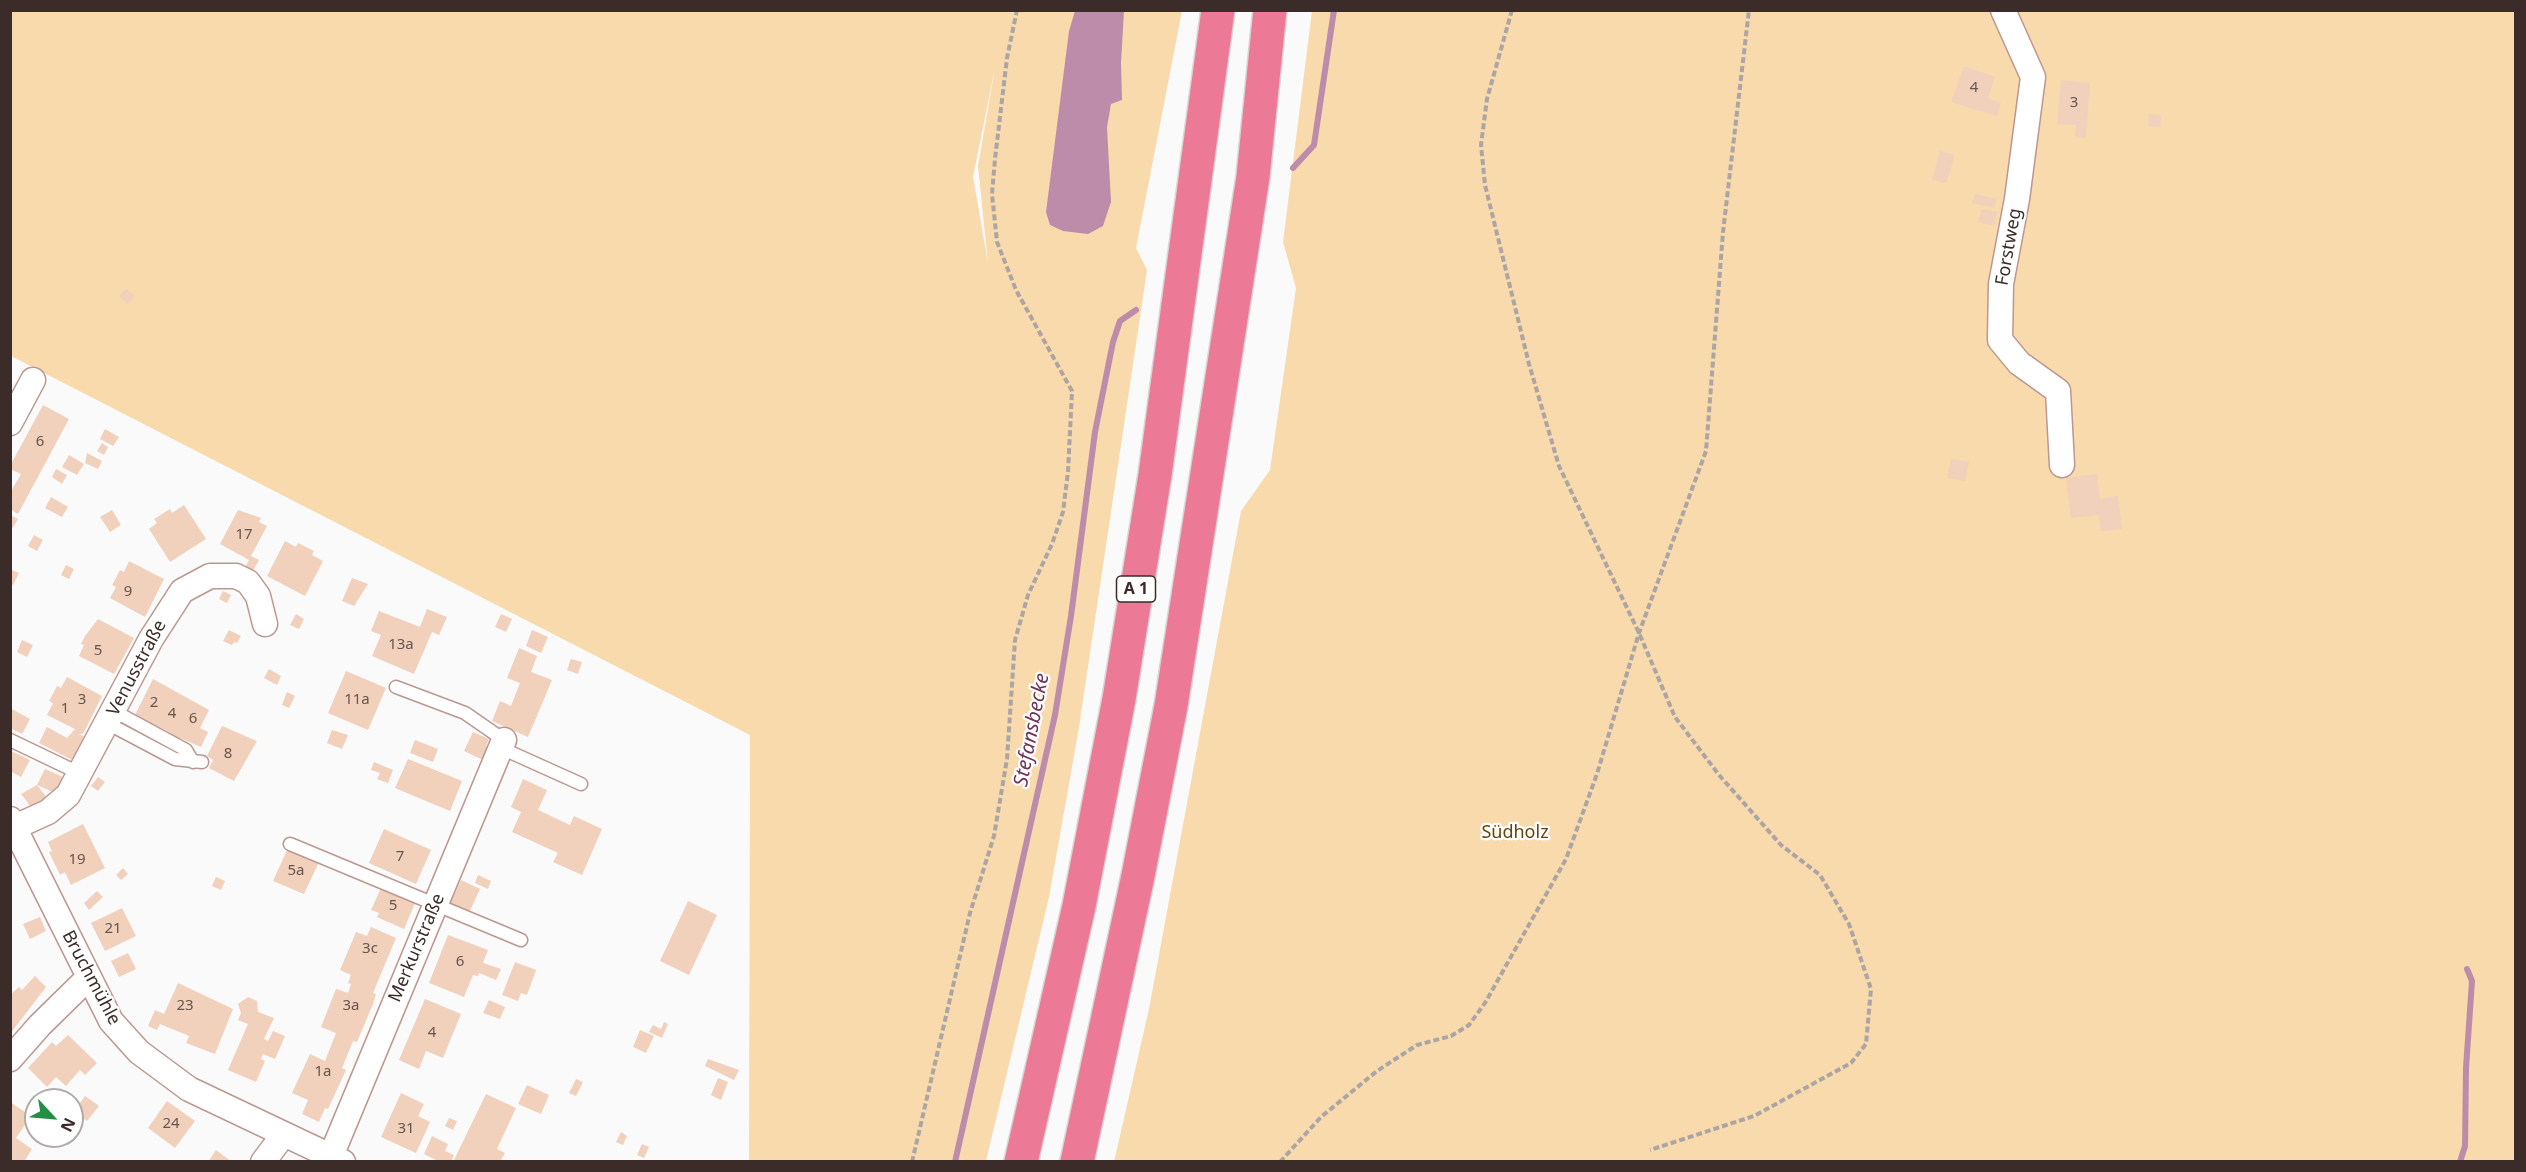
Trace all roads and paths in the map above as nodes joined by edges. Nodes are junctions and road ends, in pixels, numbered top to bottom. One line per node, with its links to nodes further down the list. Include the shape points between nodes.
1 (1017, 10): 29 (path, via 1007,58 992,194 997,242 1016,290 1072,392 1069,461 1062,512 1028,595 1015,640 1007,759 994,836 970,913)
2 (1218, 10): 30 (highway, A 1, via 1155,476 1119,699 1079,906)
3 (1270, 10): 31 (highway, via 1251,188 1173,694)
4 (1512, 10): 11 (path, via 1487,99 1481,146 1485,185 1529,364 1559,466)
5 (1749, 10): 11 (path, via 1724,232 1706,451)
6 (2002, 10): 9 (street, Forstweg, via 2033,77 2001,284 2000,340 2019,363 2058,391)
7 (33, 380): 8 (street)
8 (10, 423)
9 (2062, 465)
10 (265, 624): 13 (street, Venusstraße, via 263,607 248,582 223,574 196,582 182,591 169,608)
11 (1639, 633): 26 (path, via 1675,717 1719,776 1781,845 1820,874 1850,924 1871,989 1866,1044 1851,1063 1754,1116); 32 (path, via 1597,774 1566,859 1485,1003 1469,1025 1451,1036 1417,1045 1377,1071 1322,1116)
12 (396, 687): 15 (lane, via 465,713)
13 (110, 717): 16 (lane); 17 (street, Venusstraße)
14 (10, 740): 17 (lane)
15 (502, 744): 18 (lane); 21 (street, Merkurstraße)
16 (195, 756)
17 (81, 774): 19 (street, Venusstraße, via 68,795 48,812)
18 (580, 784)
19 (13, 823): 23 (street, Bruchmühle)
20 (290, 844): 21 (lane)
21 (435, 905): 22 (lane); 27 (street, Merkurstraße)
22 (521, 940)
23 (88, 978): 24 (street); 25 (street, Bruchmühle, via 111,1021 138,1052 189,1089)
24 (10, 1059)
25 (284, 1134): 27 (street, Bruchmühle); 28 (street)
26 (1650, 1150)
27 (337, 1159)
28 (263, 1161)
29 (912, 1161)
30 (1021, 1161)
31 (1077, 1161)
32 (1280, 1161)

